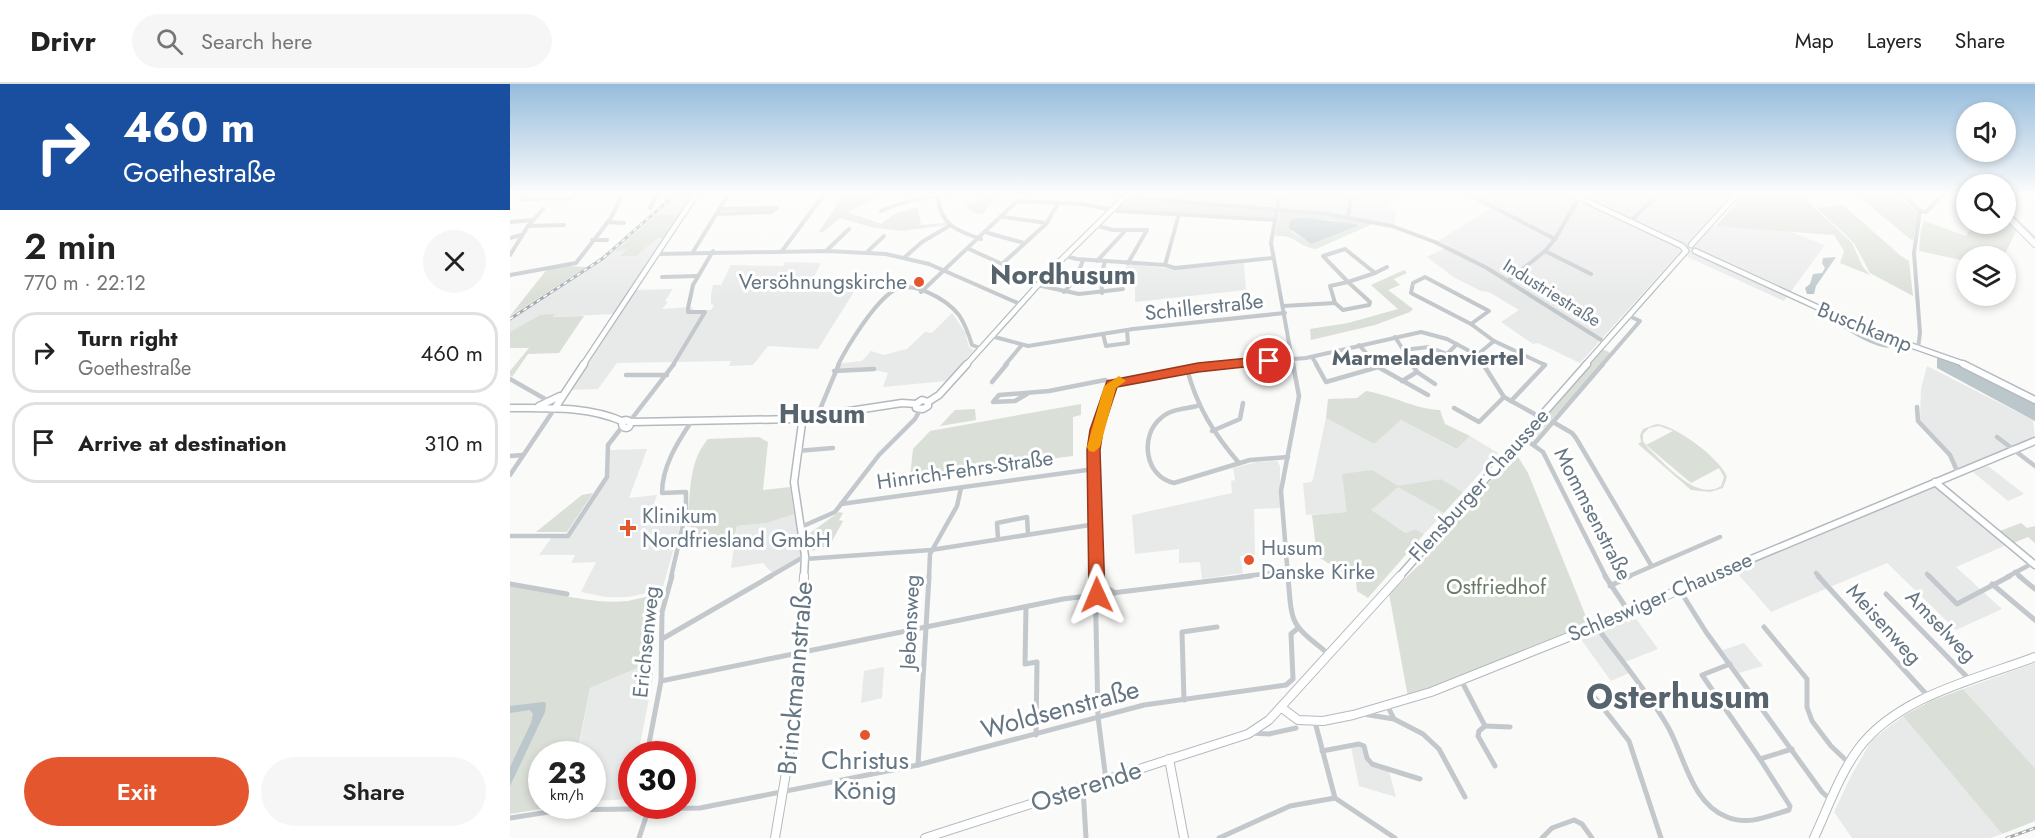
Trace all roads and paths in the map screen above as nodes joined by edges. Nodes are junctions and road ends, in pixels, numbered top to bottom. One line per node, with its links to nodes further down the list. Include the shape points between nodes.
1 (526, 228): 25 (street)
2 (602, 228): 31 (street)
3 (673, 228): 46 (main road)
4 (707, 228): 43 (street)
5 (799, 228): 40 (street)
6 (945, 228): 48 (street)
7 (954, 228): 29 (street)
8 (993, 228): 24 (street)
9 (1041, 228): 33 (street)
10 (1092, 228): 47 (main road)
11 (1111, 228): 23 (street)
12 (1175, 228): 54 (street)
13 (1274, 228): 49 (street)
14 (1397, 228): 62 (street, Industriestraße, via 1430,240)
15 (1534, 228): 30 (street)
16 (1561, 228): 30 (street)
17 (1643, 228): 36 (main road)
18 (1706, 228): 35 (main road)
19 (1918, 228): 85 (street, via 1914,253)
20 (2020, 228): 34 (highway)
21 (2024, 228): 28 (street)
22 (849, 229): 41 (street)
23 (1125, 231): 51 (street); 53 (street, via 1147,230)
24 (988, 233): 29 (street); 33 (street)
25 (521, 236): 27 (street); 45 (street)
26 (884, 237): 44 (street)
27 (510, 238)
28 (2035, 238)
29 (981, 239): 37 (street)
30 (1555, 239): 38 (street)
31 (592, 240): 32 (street); 58 (street, via 576,263)
32 (607, 240)
33 (1024, 243): 37 (street, via 1000,264)
34 (2035, 244)
35 (1691, 245): 36 (main road); 42 (main road)
36 (1684, 248): 42 (main road); 73 (main road, Flensburger Chaussee)
37 (969, 249): 56 (street)
38 (1545, 250): 59 (street); 62 (street)
39 (712, 251): 40 (street); 43 (street); 60 (street)
40 (782, 251): 41 (street)
41 (826, 251): 44 (street)
42 (1695, 251): 85 (main road, Buschkamp, via 1836,316)
43 (693, 252): 46 (street)
44 (867, 252): 48 (street)
45 (510, 254)
46 (656, 254): 102 (main road)
47 (1064, 256): 50 (street); 64 (main road)
48 (905, 257): 56 (street)
49 (1273, 258): 54 (street, via 1179,268); 71 (street)
50 (1083, 260): 51 (street); 67 (street, via 1076,279)
51 (1097, 261): 52 (street)
52 (1105, 261): 53 (street); 68 (street)
53 (1128, 262): 54 (street)
54 (1165, 265)
55 (1387, 267): 57 (street)
56 (944, 268): 66 (street); 70 (street, via 993,296)
57 (1375, 273): 63 (street); 63 (street, via 1345,249 1323,256)
58 (510, 274)
59 (1591, 274)
60 (697, 276): 61 (street); 96 (street, via 688,293 688,312 705,312)
61 (662, 277)
62 (1509, 280): 80 (street, Industriestraße)
63 (1348, 282): 69 (street, via 1330,286); 69 (street, via 1370,302 1343,310)
64 (1037, 285): 67 (street); 70 (main road)
65 (1125, 290): 68 (street)
66 (921, 292): 84 (street, via 956,311 966,325 972,345); 93 (street, via 907,288 892,292 857,333)
67 (1064, 292): 68 (street)
68 (1102, 293)
69 (1335, 303): 71 (street)
70 (1020, 304): 77 (main road)
71 (1283, 306): 72 (street)
72 (1285, 313): 75 (street, Schillerstraße); 89 (street)
73 (1629, 316): 80 (main road, Flensburger Chaussee); 121 (street, Flensburger Chaussee, via 1640,321)
74 (1471, 324): 74 (street, via 1412,293 1413,283 1425,277 1489,311); 79 (street)
75 (1127, 330): 76 (street, Schillerstraße); 76 (street, Schillerstraße, via 1128,343 1106,346)
76 (1102, 334): 83 (street, Schillerstraße)
77 (991, 336): 83 (street, Schillerstraße); 84 (main road)
78 (1395, 337): 81 (street, via 1421,332); 82 (street); 86 (street)
79 (1494, 341): 87 (street); 108 (street, via 1545,365)
80 (1606, 343): 118 (main road, Flensburger Chaussee)
81 (1457, 344): 86 (street, via 1447,354 1422,346); 87 (street)
82 (1359, 345): 88 (street); 90 (street)
83 (1022, 346): 99 (street)
84 (980, 348): 111 (main road, via 926,408)
85 (1918, 348): 107 (main road, Buschkamp, via 1975,368)
86 (1403, 350): 94 (street)
87 (1477, 355): 105 (street)
88 (1312, 357): 89 (street); 90 (street, via 1326,382)
89 (1294, 359): 92 (street); 133 (street, via 1299,404)
90 (1378, 367): 98 (street)
91 (874, 369): 93 (street)
92 (1187, 369): 100 (street); 110 (street)
93 (834, 372): 117 (street)
94 (1417, 372): 98 (street); 101 (street)
95 (626, 375): 96 (street)
96 (667, 375): 122 (street)
97 (510, 379): 106 (street)
98 (1402, 381): 104 (street)
99 (992, 382)
100 (1113, 383): 103 (street, via 1105,380); 136 (street, via 1096,434)
101 (1435, 384)
102 (565, 392): 114 (main road); 115 (main road)
103 (1027, 394): 103 (street, via 999,394 993,402 1016,400)
104 (1428, 395)
105 (1504, 397): 108 (street); 116 (street, via 1479,422)
106 (545, 399)
107 (2035, 400)
108 (1511, 402): 118 (street)
109 (1243, 403): 123 (street, via 1240,419)
110 (1197, 406): 123 (street); 134 (street, via 1168,413 1156,422 1150,446 1154,474 1174,483)
111 (918, 407): 117 (main road, via 902,403); 141 (street, via 915,419 879,455)
112 (1917, 407): 137 (street, via 1918,422 1950,455)
113 (510, 408): 114 (main road)
114 (531, 408): 115 (main road)
115 (555, 408): 122 (main road); 131 (street)
116 (1454, 408)
117 (818, 414): 119 (main road)
118 (1540, 417): 124 (main road, Flensburger Chaussee)
119 (802, 420): 120 (main road); 130 (main road, Brinckmannstraße)
120 (691, 422): 122 (main road); 174 (street, Erichsenweg, via 661,486 662,492 686,492 681,540 662,612)
121 (1553, 422): 127 (street, Flensburger Chaussee); 151 (street, via 1576,438)
122 (627, 423): 145 (street, via 608,445 607,477 568,536)
123 (1212, 431): 134 (street)
124 (1522, 437): 127 (street, Mommsenstraße); 176 (main road, Flensburger Chaussee)
125 (1997, 437): 129 (street)
126 (2035, 441): 129 (main road, Schleswiger Chaussee)
127 (1534, 444): 159 (street, Mommsenstraße, via 1543,452)
128 (833, 448): 130 (street)
129 (2014, 450): 135 (street); 137 (main road, Schleswiger Chaussee)
130 (797, 451): 143 (main road, Brinckmannstraße, via 794,482)
131 (523, 455): 132 (street); 138 (street)
132 (510, 456)
133 (1288, 457): 134 (street); 152 (street, via 1281,491)
134 (1239, 462)
135 (2035, 466)
136 (1094, 469): 140 (street, Hinrich-Fehrs-Straße); 142 (street)
137 (1958, 473): 139 (main road, Schleswiger Chaussee)
138 (510, 474)
139 (1935, 482): 150 (main road); 160 (main road, Schleswiger Chaussee)
140 (961, 488): 141 (street, Hinrich-Fehrs-Straße); 148 (street, Jebensweg, via 957,506)
141 (841, 504): 143 (street, via 828,516)
142 (1096, 524): 144 (street); 156 (street)
143 (801, 527): 149 (main road, Brinckmannstraße)
144 (1028, 534): 147 (street); 147 (street, via 1027,518 998,523)
145 (510, 536)
146 (1720, 537): 151 (street)
147 (998, 539): 148 (street)
148 (930, 550): 149 (street); 170 (street, Jebensweg)
149 (805, 558): 174 (street); 175 (main road, Brinckmannstraße)
150 (2034, 564): 153 (street)
151 (1652, 565): 159 (street)
152 (1287, 571): 162 (street); 173 (street, via 1291,616)
153 (2015, 572): 158 (street); 161 (street)
154 (1816, 573): 183 (street, Meisenweg)
155 (1928, 574): 158 (street, via 1957,604)
156 (1097, 582): 162 (street); 165 (street)
157 (510, 584): 163 (street)
158 (1992, 584): 168 (street)
159 (1610, 586): 167 (street, Mommsenstraße)
160 (1679, 589): 167 (main road, Schleswiger Chaussee); 178 (street)
161 (2035, 589)
162 (1115, 593): 165 (street)
163 (567, 594)
164 (1886, 594): 181 (street, Amselweg)
165 (1097, 595): 166 (street); 188 (street)
166 (1026, 607): 170 (street); 195 (street, via 1025,664 1037,662)
167 (1629, 612): 169 (main road, Schleswiger Chaussee)
168 (2035, 620)
169 (1596, 626): 179 (main road, Schleswiger Chaussee); 200 (street, via 1668,727 1696,789 1716,812 1749,822 1789,810)
170 (926, 627): 175 (street); 202 (street, Jebensweg)
171 (1216, 627): 184 (street, via 1182,632)
172 (1764, 627): 201 (street, via 1807,679 1807,708 1813,721)
173 (1297, 629): 176 (street); 184 (street, Woldsenstraße, via 1292,634 1291,683)
174 (662, 639): 180 (street, Erichsenweg)
175 (801, 653): 180 (street); 207 (main road, Brinckmannstraße, via 798,703)
176 (1330, 655): 186 (main road, Osterende)
177 (2035, 657): 181 (main road)
178 (1730, 664): 197 (street); 200 (street, via 1702,675)
179 (1461, 680): 185 (main road, Schleswiger Chaussee); 191 (street)
180 (661, 681): 196 (street, Erichsenweg)
181 (1972, 681): 183 (main road)
182 (1589, 690): 224 (street, via 1629,741)
183 (1928, 696): 201 (main road, via 1898,712 1868,736)
184 (1184, 700): 188 (street, Woldsenstraße)
185 (1387, 705): 187 (main road, Schleswiger Chaussee); 189 (street)
186 (1282, 708): 190 (main road, via 1298,720); 194 (main road, Osterende)
187 (1360, 713): 189 (street); 190 (main road, Schleswiger Chaussee)
188 (1098, 717): 195 (street, Woldsenstraße); 205 (street)
189 (1394, 719): 208 (street, via 1419,729 1432,740)
190 (1315, 722): 198 (street)
191 (1485, 726): 192 (street); 203 (street, via 1478,736)
192 (1510, 727)
193 (1296, 728): 194 (street, Osterende)
194 (1248, 734): 199 (main road, Osterende)
195 (1036, 735): 202 (street, Woldsenstraße)
196 (649, 741)
197 (1792, 749): 200 (street); 210 (street)
198 (1322, 751): 204 (street, via 1359,744 1364,746 1372,764); 209 (street)
199 (1169, 759): 205 (main road, Osterende); 219 (main road)
200 (1760, 759)
201 (1850, 764): 210 (main road)
202 (918, 765): 207 (street, Woldsenstraße)
203 (1495, 766)
204 (1420, 779)
205 (1106, 780): 206 (main road, Osterende)
206 (1083, 788): 217 (main road, Osterende); 218 (street)
207 (784, 792): 212 (street, Woldsenstraße); 216 (main road, Brinckmannstraße)
208 (1466, 797)
209 (1335, 798): 220 (street, via 1291,805); 221 (street)
210 (1831, 800): 225 (main road)
211 (618, 808): 213 (street, Woldsenstraße, via 561,810)
212 (696, 808)
213 (510, 818)
214 (645, 819): 215 (street)
215 (639, 838)
216 (775, 838)
217 (925, 838)
218 (1086, 838)
219 (1185, 838)
220 (1219, 838)
221 (1395, 838)
222 (1542, 838): 223 (street, via 1552,828 1574,820)
223 (1592, 838)
224 (1661, 838)
225 (1814, 838)

